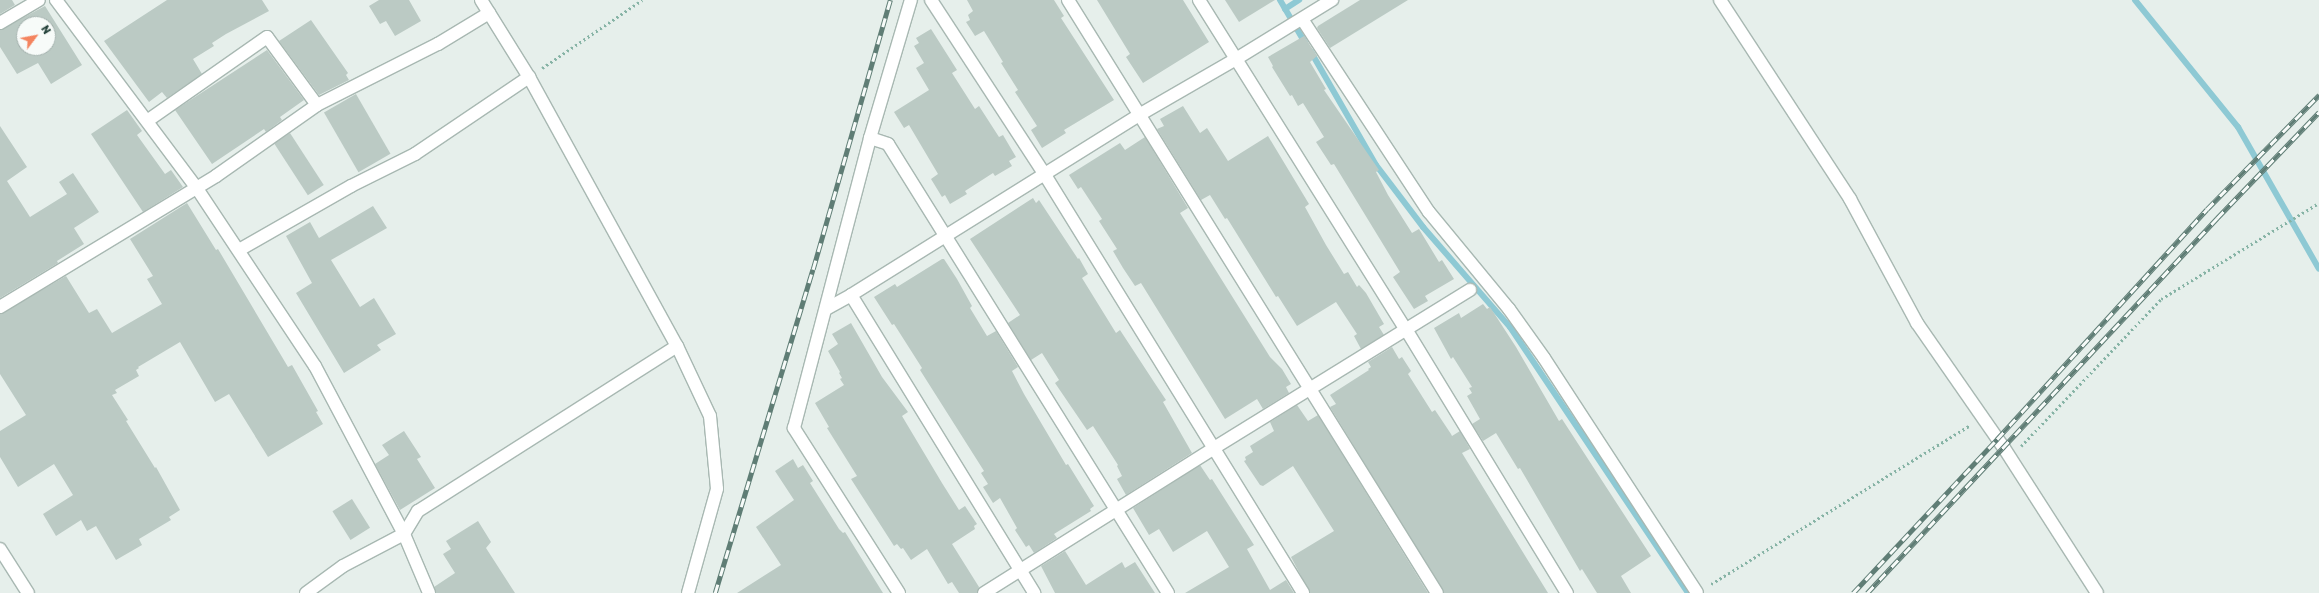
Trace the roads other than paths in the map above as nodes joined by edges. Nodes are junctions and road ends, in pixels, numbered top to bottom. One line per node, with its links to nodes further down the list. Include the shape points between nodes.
1 (39, 0): 12 (street)
2 (56, 0): 17 (street)
3 (481, 0): 10 (street)
4 (911, 0): 18 (street)
5 (931, 0): 19 (street)
6 (1068, 0): 16 (street)
7 (1199, 0): 13 (street)
8 (1332, 0): 11 (street)
9 (1720, 0): 47 (street, via 1850,199 1917,323 2011,459)
10 (489, 13): 14 (street); 15 (street, via 438,44)
11 (1302, 19): 13 (street); 46 (street, via 1429,212 1509,309 1544,358)
12 (0, 23)
13 (1236, 59): 16 (street); 27 (street)
14 (529, 77): 22 (street, via 415,154 351,186); 28 (street)
15 (317, 105): 17 (street, via 267,37); 20 (street, via 216,176)
16 (1139, 115): 19 (street); 29 (street)
17 (147, 121): 20 (street)
18 (870, 138): 21 (street, via 888,144); 26 (street)
19 (1045, 175): 21 (street); 30 (street)
20 (196, 187): 22 (street); 25 (street)
21 (946, 235): 24 (street); 31 (street)
22 (239, 250): 32 (street, via 315,366)
23 (1470, 290): 27 (street)
24 (851, 296): 26 (street); 34 (street)
25 (0, 307)
26 (826, 309): 39 (street, via 794,428)
27 (1407, 330): 29 (street); 45 (street)
28 (677, 346): 32 (street, via 418,511); 38 (street, via 710,416 717,489)
29 (1310, 388): 30 (street); 44 (street)
30 (1214, 448): 31 (street); 43 (street)
31 (1117, 510): 34 (street); 42 (street)
32 (404, 534): 36 (street, via 343,566); 37 (street)
33 (0, 549): 35 (street)
34 (1020, 571): 40 (street); 41 (street)
35 (28, 593)
36 (306, 593)
37 (429, 593)
38 (688, 593)
39 (899, 593)
40 (984, 593)
41 (1034, 593)
42 (1168, 593)
43 (1303, 593)
44 (1437, 593)
45 (1567, 593)
46 (1697, 593)
47 (2097, 593)

